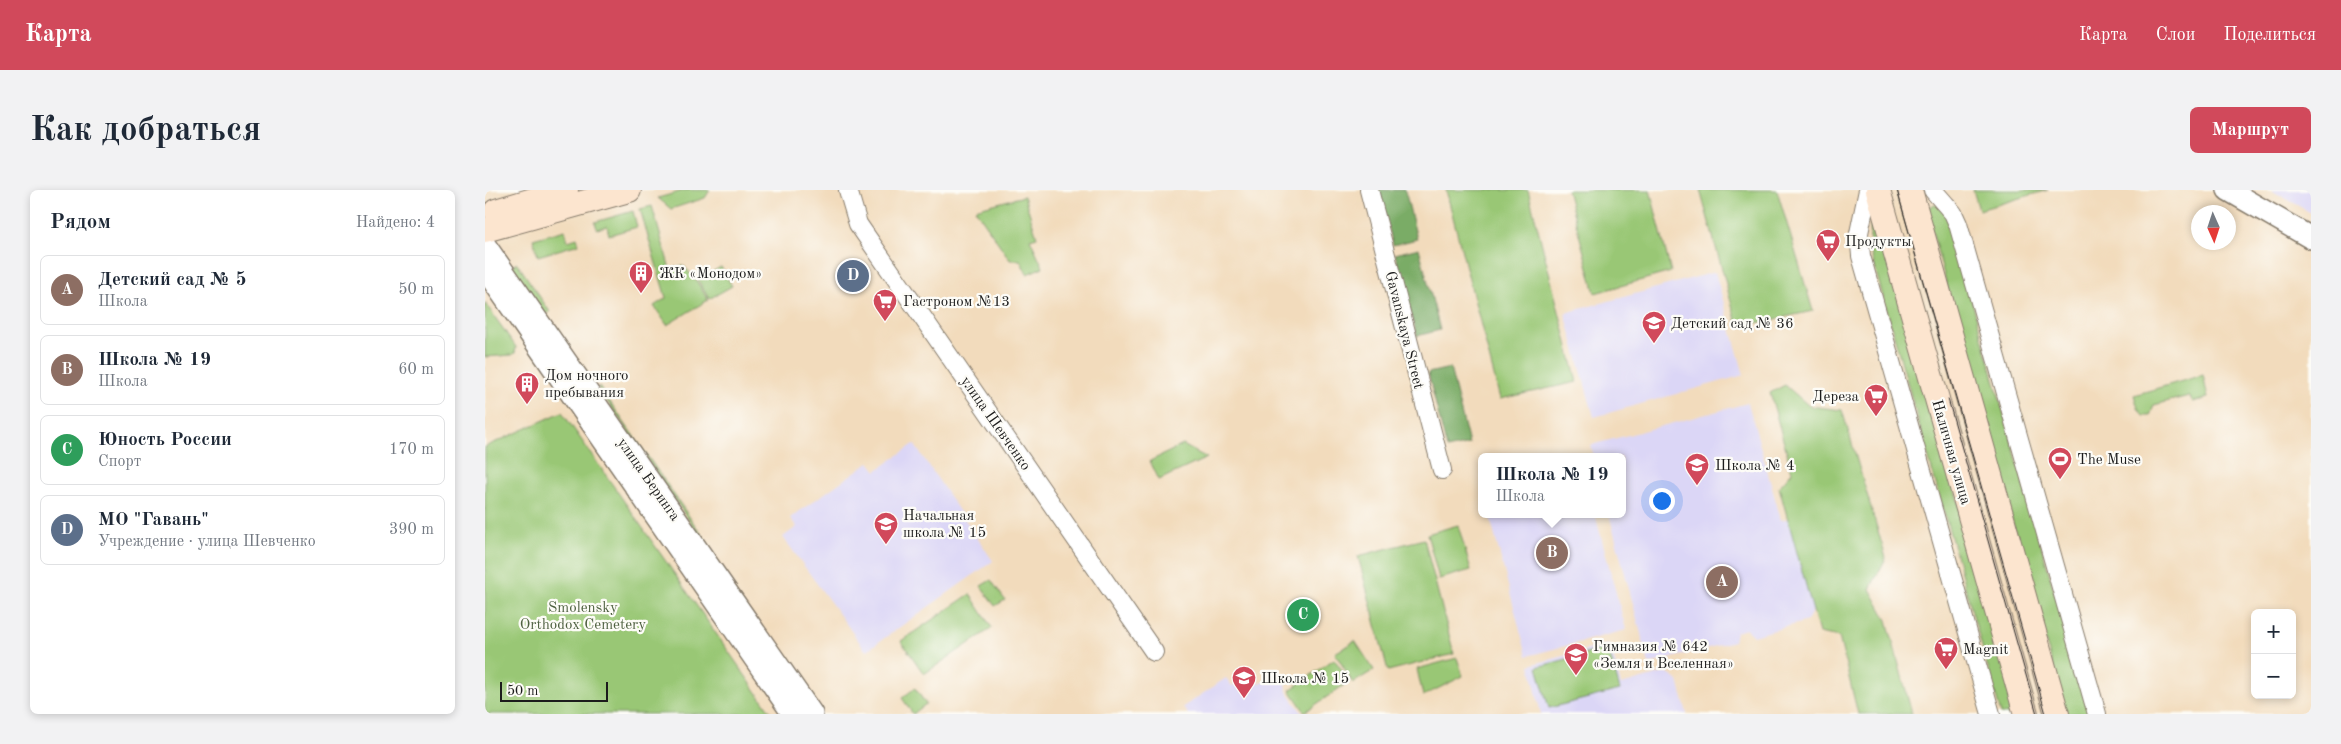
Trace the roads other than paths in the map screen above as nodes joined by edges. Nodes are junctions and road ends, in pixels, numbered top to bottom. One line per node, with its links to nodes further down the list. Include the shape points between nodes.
1 (566, 190): 11 (main road)
2 (629, 190): 13 (main road)
3 (848, 190): 18 (street, улица Шевченко, via 858,224)
4 (1369, 190): 17 (street, Gavanskaya Street)
5 (1868, 190): 21 (street, via 1859,233 1861,256)
6 (1878, 190): 22 (main road, Наличная улица)
7 (1910, 190): 23 (main road, Наличная улица)
8 (1933, 190): 24 (street, via 1958,224)
9 (2228, 190): 14 (street)
10 (2257, 190): 12 (street)
11 (485, 214)
12 (2311, 221)
13 (485, 230)
14 (2311, 238)
15 (485, 245): 20 (street, улица Беринга)
16 (485, 270): 19 (street, улица Беринга)
17 (1442, 470)
18 (1154, 652)
19 (793, 714)
20 (812, 714)
21 (1991, 714)
22 (2026, 714)
23 (2057, 714)
24 (2097, 714)

